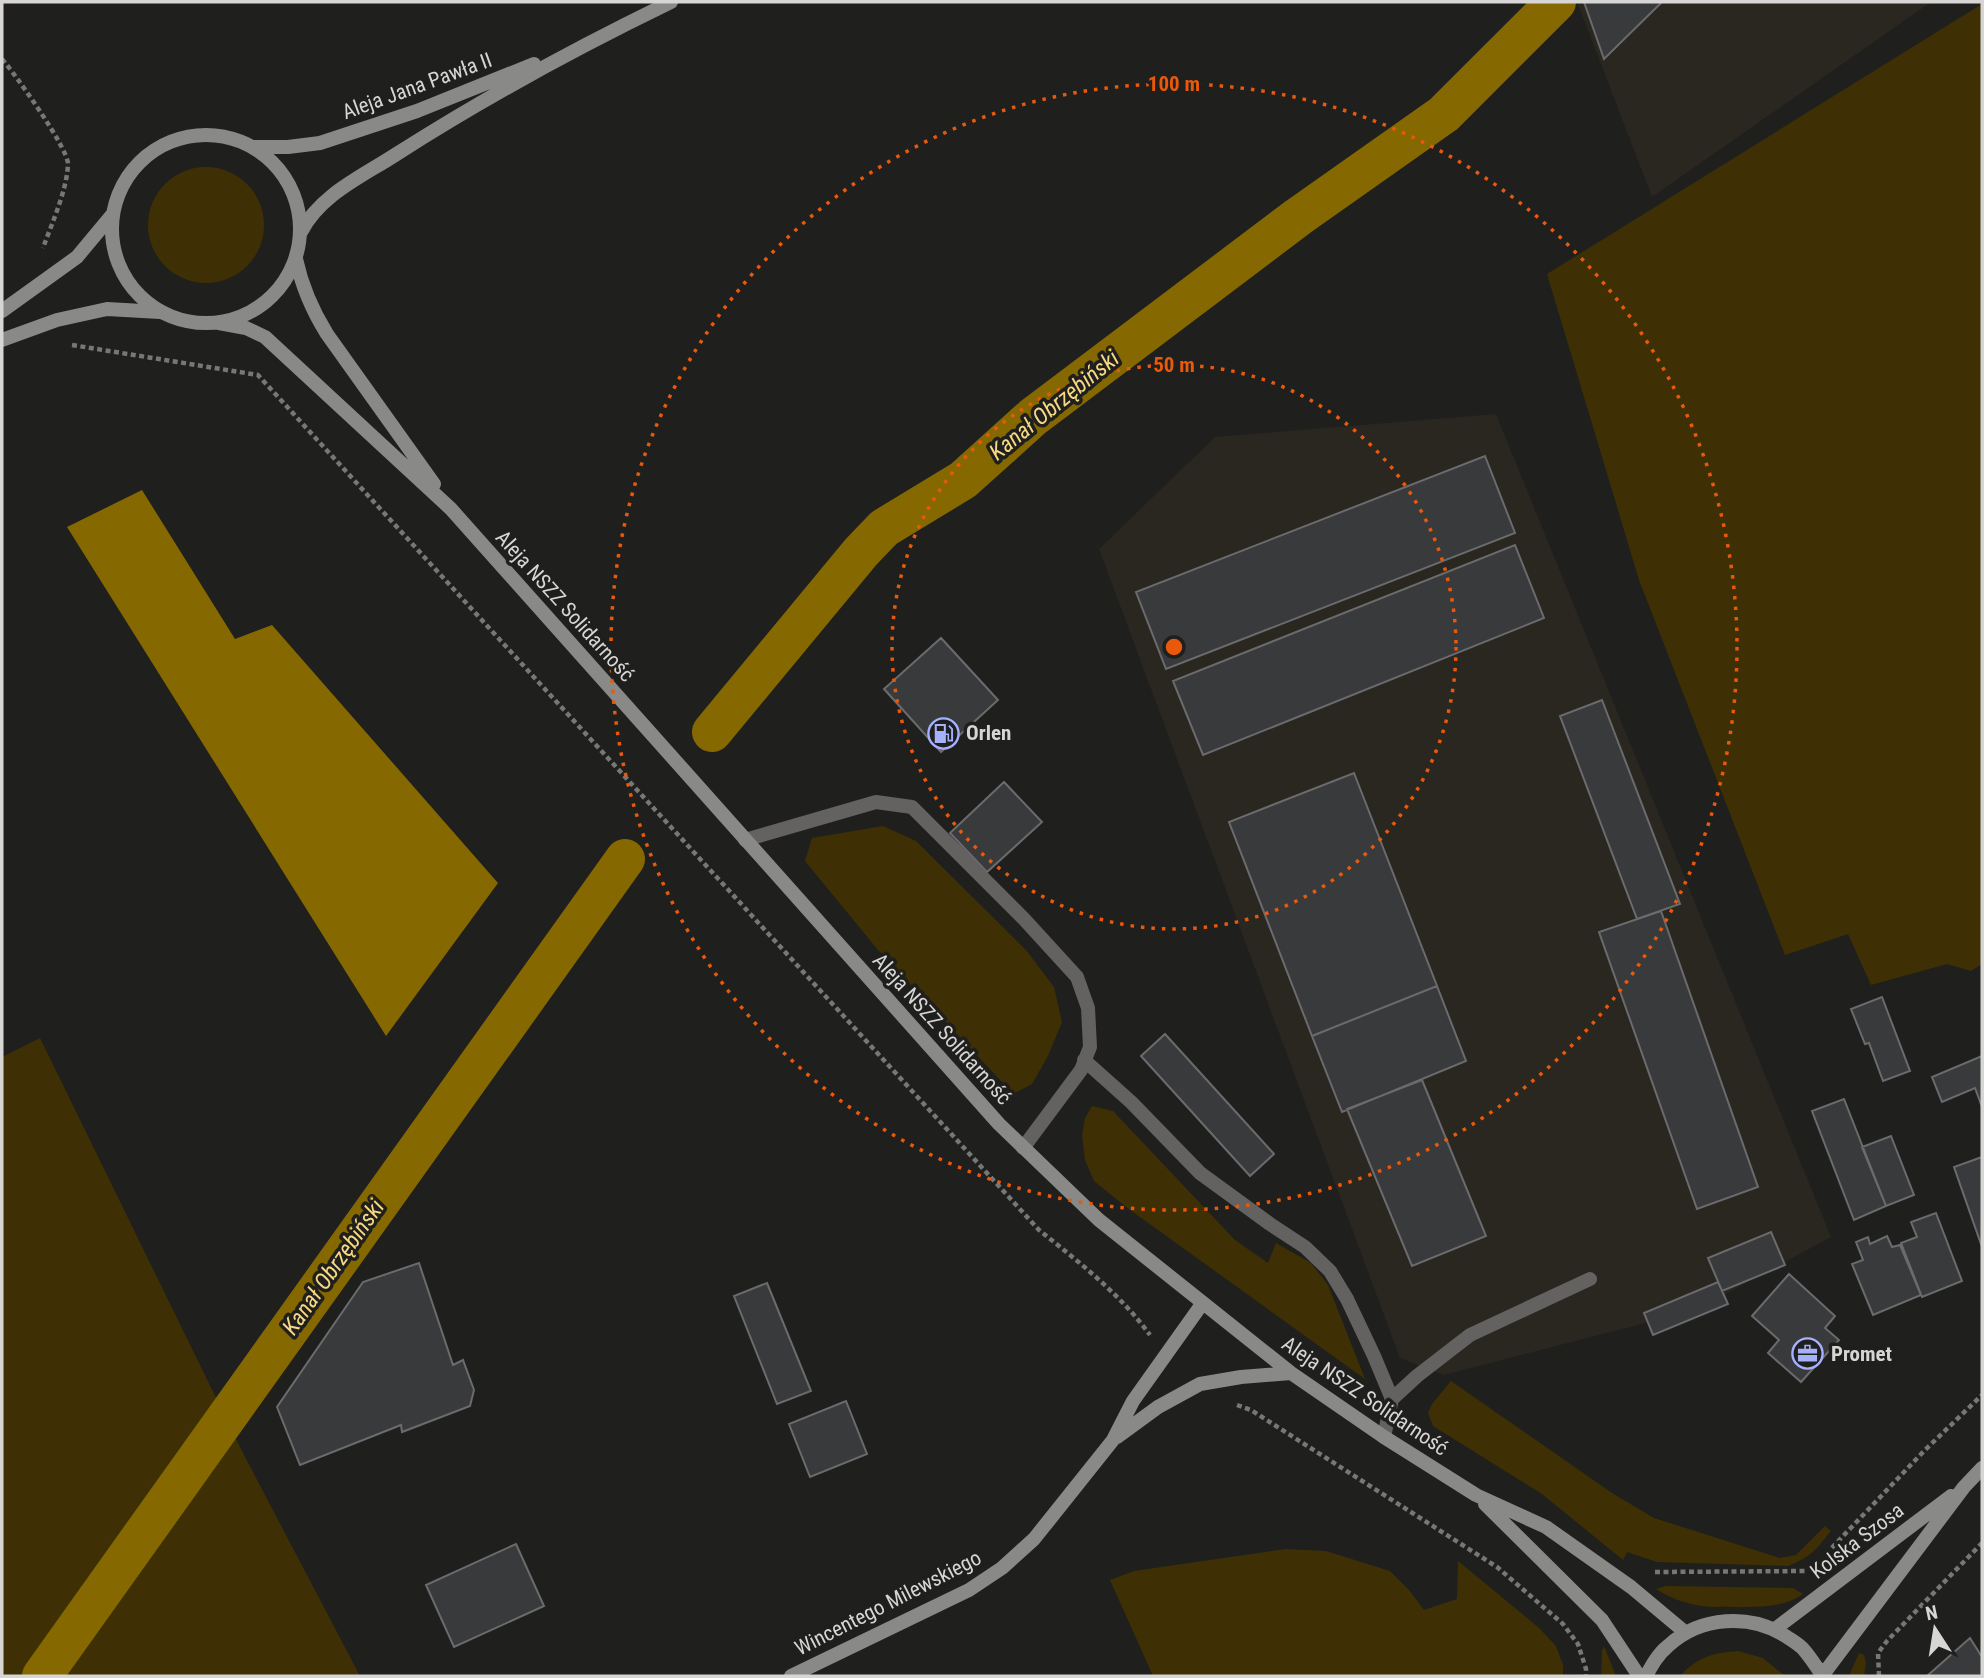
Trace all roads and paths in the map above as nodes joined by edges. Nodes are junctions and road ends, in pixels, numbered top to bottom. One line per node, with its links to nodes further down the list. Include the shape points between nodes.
1 (671, 2): 2 (street, Aleja Jana Pawła II)
2 (590, 41): 4 (street, Aleja Jana Pawła II, via 418,111 320,144); 6 (street, Aleja Jana Pawła II, via 454,117 328,198)
3 (2, 59): 7 (path, via 68,161 65,184)
4 (254, 147): 5 (street, via 225,135 194,134 165,143 139,161 121,186); 6 (street, via 275,163 290,184)
5 (112, 215): 9 (street, via 77,257); 10 (street, via 112,244 122,272 138,295)
6 (301, 233): 8 (street)
7 (39, 259)
8 (296, 259): 11 (street, via 267,302); 14 (street, Aleja NSZZ Solidarność, via 312,309 327,334)
9 (2, 311)
10 (162, 312): 11 (street, via 190,322); 13 (street, via 107,309 57,320)
11 (219, 323): 14 (street, Aleja NSZZ Solidarność, via 265,337)
12 (66, 338): 20 (path, via 69,345 258,375 1039,1230 1134,1314)
13 (2, 340)
14 (451, 509): 15 (street, Aleja NSZZ Solidarność)
15 (745, 840): 16 (lane, via 876,802 912,807 1077,977 1088,1008 1090,1047); 17 (street, Aleja NSZZ Solidarność)
16 (1084, 1060): 17 (lane); 24 (lane, via 1200,1173 1305,1247 1330,1271 1347,1298)
17 (1023, 1147): 19 (street, Aleja NSZZ Solidarność, via 1099,1220)
18 (1590, 1279): 24 (lane, via 1471,1335)
19 (1202, 1304): 20 (street, Wincentego Milewskiego); 21 (street, Aleja NSZZ Solidarność)
20 (1166, 1357): 26 (street, Wincentego Milewskiego, via 1133,1401)
21 (1291, 1373): 22 (street, Wincentego Milewskiego); 25 (street, Aleja NSZZ Solidarność)
22 (1200, 1384): 26 (street, Wincentego Milewskiego); 37 (path, via 1220,1399 1251,1410 1497,1567 1563,1624 1578,1644)
23 (1982, 1395): 31 (path)
24 (1392, 1399): 25 (lane)
25 (1384, 1437): 29 (street, Aleja NSZZ Solidarność)
26 (1113, 1440): 36 (street, Wincentego Milewskiego, via 1034,1539 1002,1568 969,1590)
27 (1982, 1468): 28 (street, Kolska Szosa)
28 (1964, 1487): 34 (street, Kolska Szosa); 40 (street, Kolska Szosa)
29 (1476, 1495): 35 (street, Aleja NSZZ Solidarność, via 1546,1527); 38 (street, Aleja NSZZ Solidarność, via 1602,1620)
30 (1982, 1543): 41 (path, via 1878,1653)
31 (1819, 1561)
32 (1810, 1571): 33 (path)
33 (1643, 1572)
34 (1775, 1629): 35 (street, via 1730,1620); 40 (street, via 1803,1648)
35 (1686, 1633): 39 (street, via 1668,1646)
36 (791, 1676)
37 (1586, 1676)
38 (1639, 1676)
39 (1646, 1676)
40 (1822, 1676)
41 (1879, 1676)

